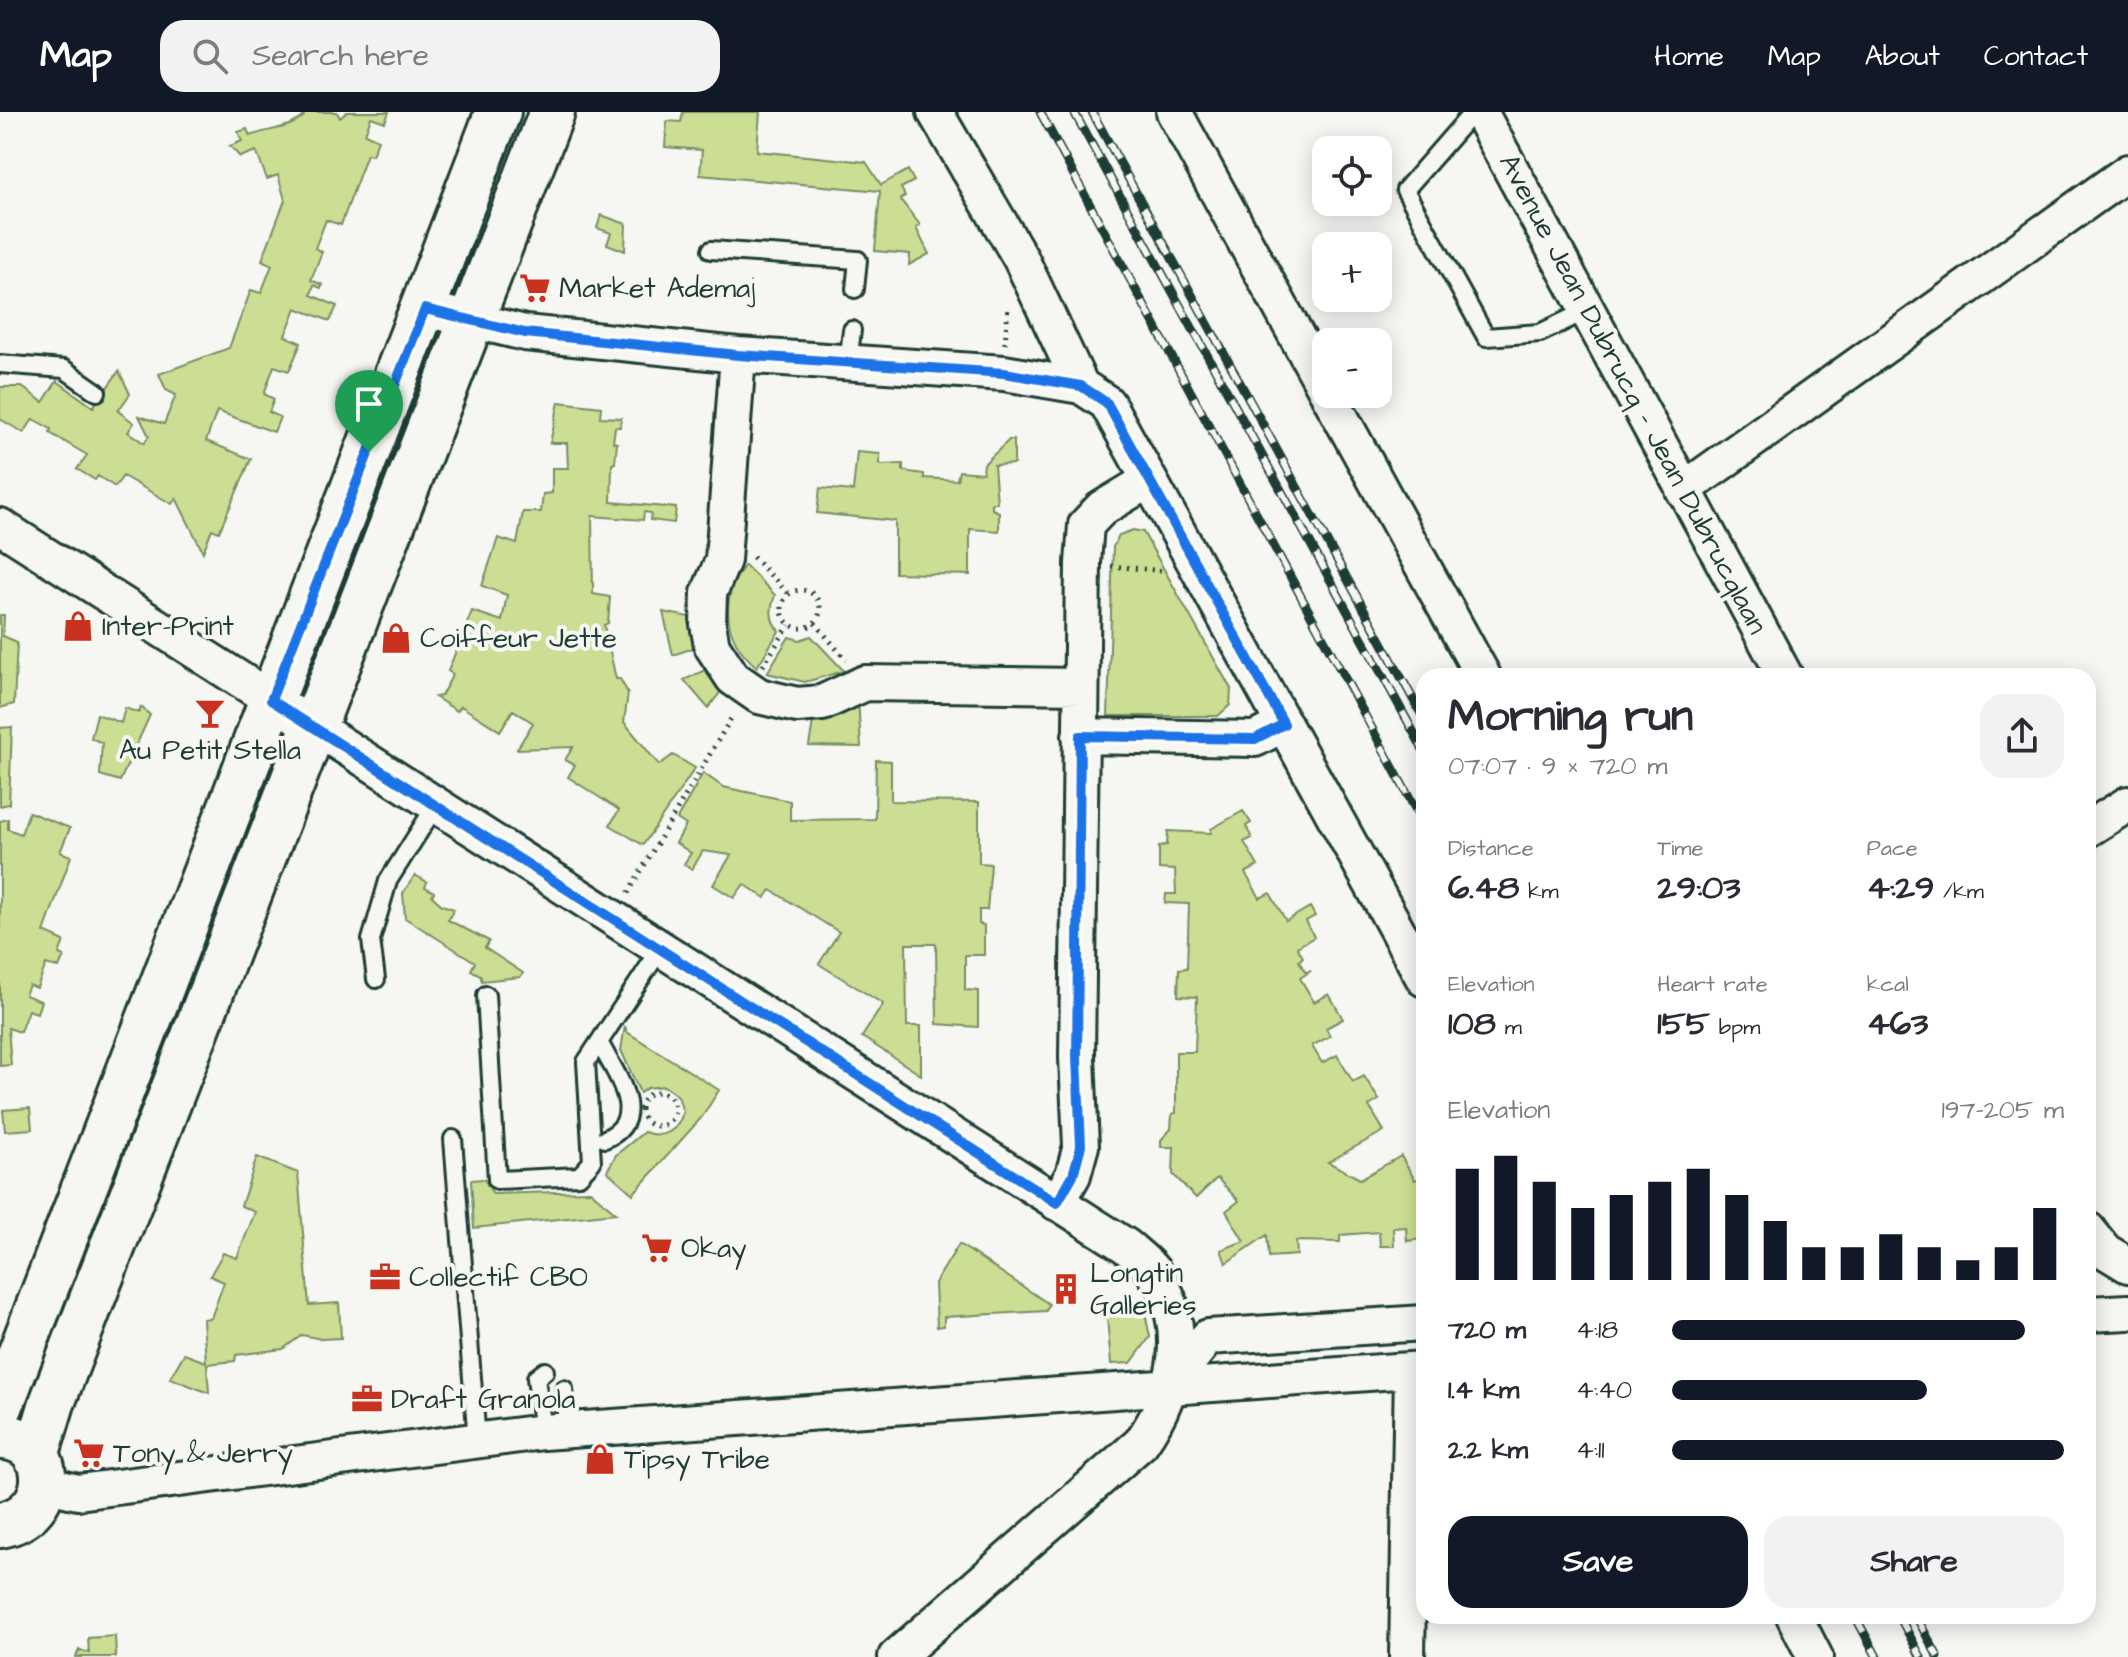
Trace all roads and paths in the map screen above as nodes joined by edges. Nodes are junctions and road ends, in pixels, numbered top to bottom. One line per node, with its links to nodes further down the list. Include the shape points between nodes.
1 (498, 112): 11 (street)
2 (552, 112): 13 (street)
3 (935, 112): 9 (street)
4 (1174, 112): 16 (street)
5 (1473, 112): 12 (lane, via 1405,190 1486,337 1540,333)
6 (1480, 112): 12 (street, Avenue Jean Dubrucq - Jean Dubrucqlaan)
7 (2128, 172): 22 (street)
8 (711, 250): 10 (lane, via 858,260)
9 (1021, 259): 17 (path, via 1009,279); 18 (street)
10 (855, 289)
11 (425, 309): 13 (street); 33 (street)
12 (1590, 309): 22 (street, Avenue Jean Dubrucq - Jean Dubrucqlaan)
13 (475, 319): 14 (street, via 525,333); 35 (street)
14 (738, 355): 17 (street, via 850,346); 32 (street, via 723,560 709,593 708,624 722,664)
15 (0, 364): 19 (lane, via 64,369)
16 (1312, 365)
17 (1004, 373): 18 (street)
18 (1081, 386): 21 (street, via 1107,403)
19 (97, 392)
20 (1336, 408): 28 (street)
21 (1149, 480): 24 (street, via 1101,509 1086,525); 34 (street)
22 (1683, 490): 29 (street, Avenue Jean Dubrucq - Jean Dubrucqlaan)
23 (0, 526): 33 (street)
24 (1083, 563): 25 (path); 31 (street)
25 (1171, 572)
26 (815, 623): 27 (path, via 798,629); 27 (path, via 818,600 797,590 781,607); 30 (path)
27 (789, 625): 32 (path)
28 (1479, 668)
29 (1781, 668)
30 (865, 683): 31 (street); 32 (street, via 822,703 797,705)
31 (1081, 686): 36 (street)
32 (748, 690): 40 (path)
33 (271, 700): 35 (street); 55 (street)
34 (1284, 724): 36 (street, via 1255,739); 42 (street)
35 (315, 728): 38 (street); 56 (street)
36 (1080, 736): 49 (street, via 1081,1146)
37 (2128, 804): 39 (street)
38 (436, 805): 40 (street); 43 (lane, via 388,881 371,940)
39 (2096, 824)
40 (614, 918): 41 (street)
41 (661, 948): 45 (lane); 49 (street)
42 (1416, 964)
43 (376, 979)
44 (486, 995): 45 (lane, via 497,1180 579,1176 592,1162 586,1062)
45 (599, 1042): 48 (lane, via 629,1109 623,1128)
46 (664, 1125): 46 (path, via 674,1115 673,1100 652,1093 641,1103 643,1119 656,1127)
47 (453, 1139): 64 (lane)
48 (605, 1139)
49 (1057, 1203): 59 (street, via 1126,1246 1153,1271 1179,1344)
50 (2096, 1240): 51 (street)
51 (2128, 1265)
52 (2128, 1312): 53 (street)
53 (2096, 1314)
54 (1416, 1324): 59 (street, via 1208,1337)
55 (11, 1347): 56 (street); 61 (street)
56 (66, 1367): 65 (street)
57 (1416, 1370): 59 (street)
58 (545, 1371): 63 (lane, via 536,1378)
59 (1170, 1385): 63 (street); 68 (street, via 1141,1443)
60 (564, 1389): 63 (lane)
61 (0, 1407)
62 (1416, 1422): 69 (street)
63 (555, 1431): 64 (street)
64 (477, 1441): 65 (street, via 78,1492)
65 (26, 1459): 66 (street, via 35,1508)
66 (5, 1532)
67 (1798, 1624): 70 (street)
68 (896, 1657)
69 (1407, 1657)
70 (1815, 1657)

